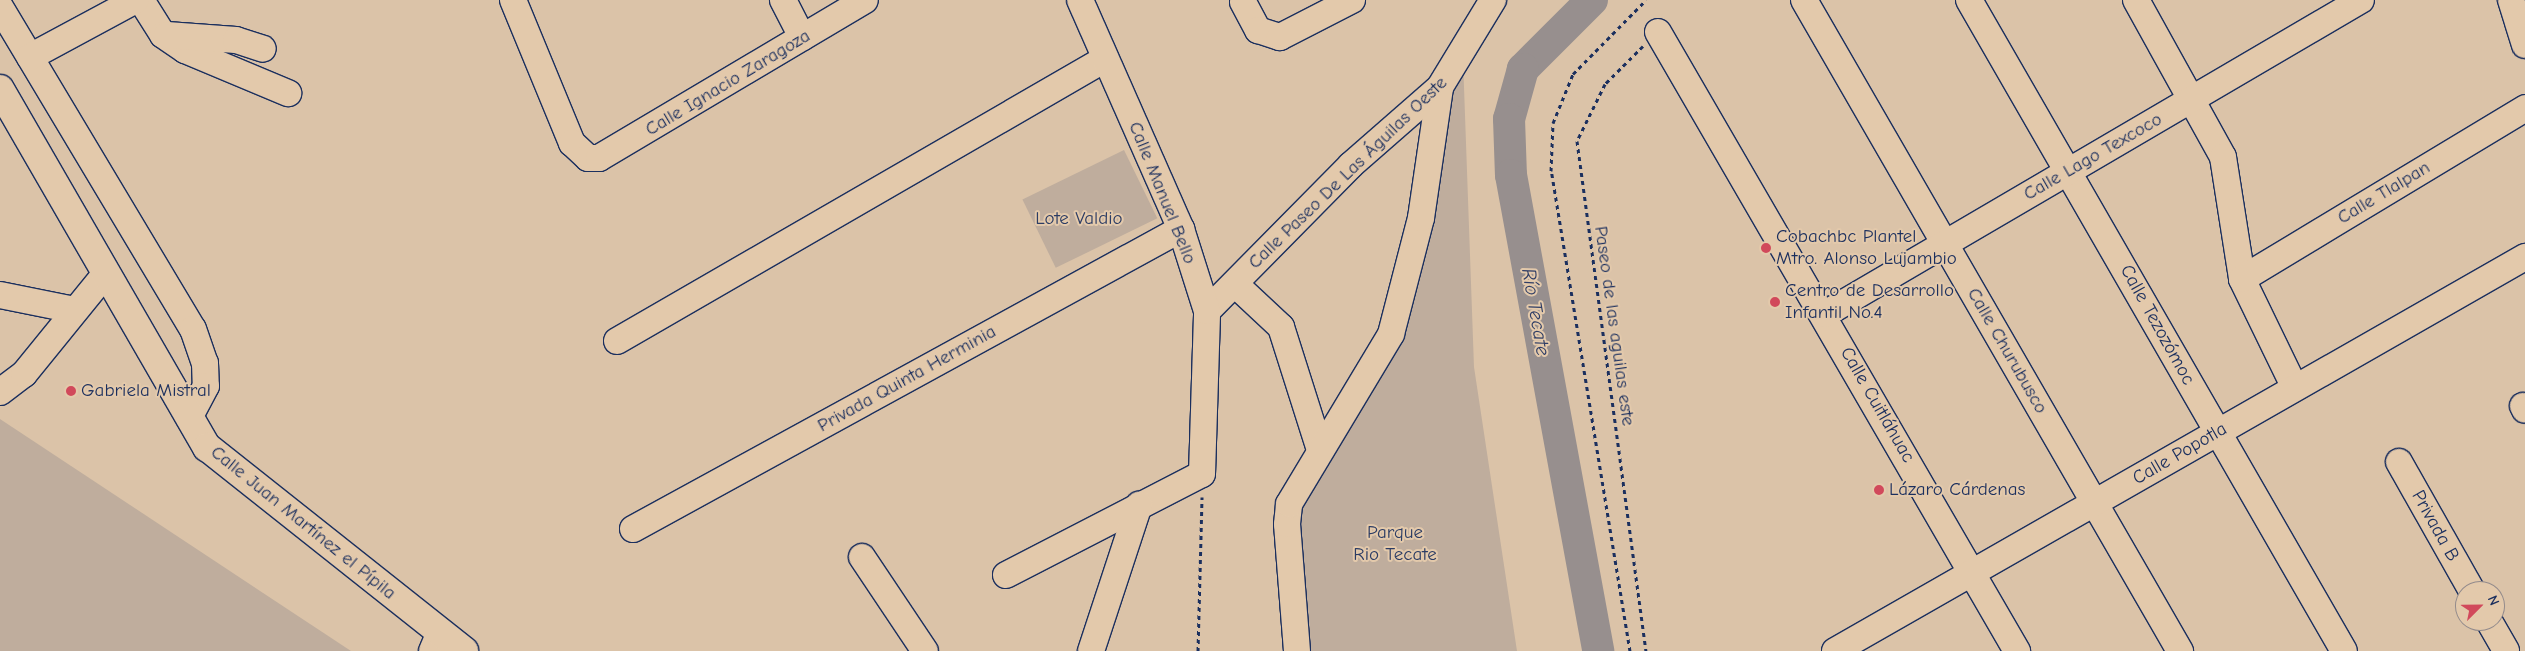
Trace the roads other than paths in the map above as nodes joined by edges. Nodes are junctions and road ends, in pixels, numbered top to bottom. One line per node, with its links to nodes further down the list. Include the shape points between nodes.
1 (136, 0): 21 (street)
2 (141, 0): 17 (street)
3 (513, 0): 18 (street, Calle Ignacio Zaragoza, via 572,144 588,158 611,154)
4 (784, 0): 18 (street)
5 (865, 0): 18 (street, Calle Ignacio Zaragoza)
6 (1080, 0): 22 (street, Calle Manuel Bello)
7 (1352, 0): 13 (street, via 1280,37 1258,30)
8 (1493, 0): 23 (street, Calle Paseo De Las Águilas Oeste)
9 (1804, 0): 30 (street, Calle Churubusco)
10 (1969, 0): 28 (street, Calle Tezozómoc)
11 (2136, 0): 26 (street)
12 (2511, 0): 19 (street)
13 (1243, 2)
14 (2345, 4): 26 (street, Calle Lago Texcoco)
15 (0, 7): 21 (street)
16 (1658, 32): 38 (street, Calle Cuitláhuac)
17 (163, 35): 20 (street, via 236,40); 25 (street, via 185,50)
18 (802, 37)
19 (2525, 45)
20 (263, 49)
21 (30, 57): 42 (street, via 193,329 205,363 206,386)
22 (1105, 60): 29 (street, Calle Manuel Bello); 39 (street)
23 (1440, 87): 34 (street, Calle Paseo De Las Águilas Oeste, via 1351,165); 44 (street, via 1421,218 1391,334)
24 (0, 89): 32 (main road, Calle Juan Martínez el Pípila)
25 (288, 92)
26 (2193, 100): 28 (street, Calle Lago Texcoco); 33 (street, via 2227,169)
27 (2525, 108): 33 (street, Calle Tlalpan)
28 (2069, 168): 30 (street, Calle Lago Texcoco); 43 (street, Calle Tezozómoc)
29 (1181, 229): 37 (street, Calle Manuel Bello); 48 (street, Privada Quinta Herminia)
30 (1946, 244): 38 (street, Calle Lago Texcoco); 46 (street, Calle Churubusco)
31 (2525, 256): 40 (street, Calle Popotla)
32 (106, 274): 36 (street); 42 (main road, Calle Juan Martínez el Pípila)
33 (2242, 279): 40 (street)
34 (1235, 284): 37 (street, Calle Paseo De Las Águilas Oeste); 44 (street, via 1281,327)
35 (0, 294): 36 (street)
36 (75, 310): 41 (street, via 24,374)
37 (1207, 311): 47 (street, Calle Manuel Bello, via 1202,474)
38 (1825, 314): 50 (street, Calle Cuitláhuac)
39 (617, 340)
40 (2294, 388): 43 (street, Calle Popotla)
41 (0, 392)
42 (189, 418): 54 (main road, Calle Juan Martínez el Pípila, via 207,447)
43 (2218, 433): 46 (street, Calle Popotla); 62 (street, Calle Tezozómoc)
44 (1320, 450): 59 (street, via 1289,504 1287,524)
45 (2399, 462): 52 (street, Privada B)
46 (2094, 503): 50 (street, Calle Popotla); 61 (street, Calle Churubusco)
47 (1139, 505): 51 (street); 58 (street)
48 (633, 529)
49 (862, 557): 57 (street)
50 (1972, 573): 55 (street, Calle Popotla); 60 (street, Calle Cuitláhuac)
51 (1006, 575)
52 (2466, 581)
53 (2495, 631): 63 (street)
54 (436, 642): 56 (main road, Calle Juan Martínez el Pípila)
55 (1844, 649)
56 (464, 651)
57 (925, 651)
58 (1090, 651)
59 (1297, 651)
60 (2017, 651)
61 (2180, 651)
62 (2344, 651)
63 (2506, 651)

